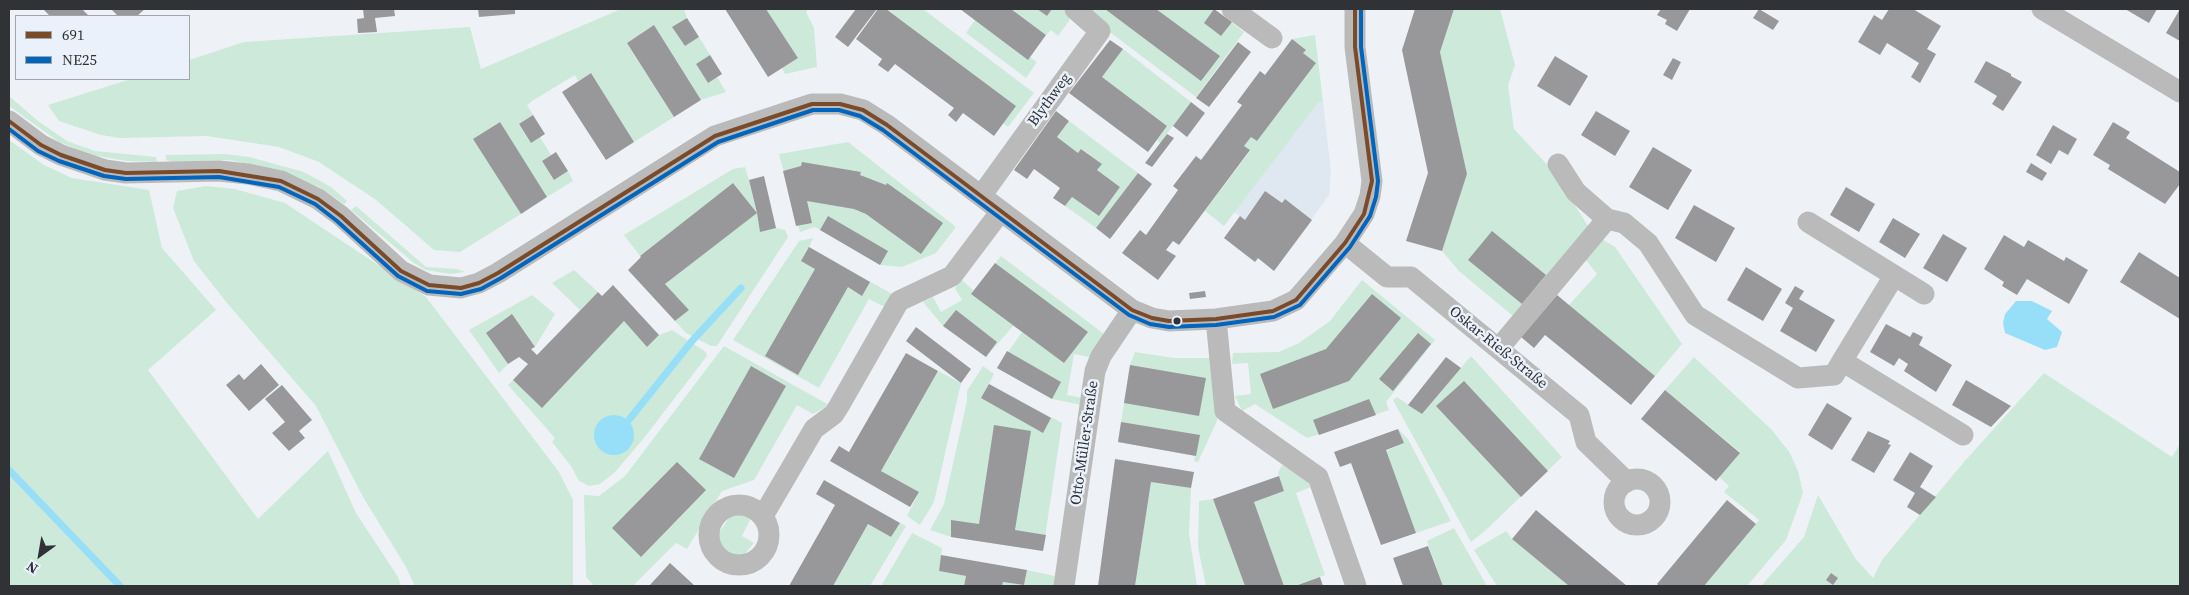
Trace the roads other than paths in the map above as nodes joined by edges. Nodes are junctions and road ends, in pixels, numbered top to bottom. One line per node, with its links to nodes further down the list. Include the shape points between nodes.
1 (1074, 9): 9 (street, Blythweg, via 1100,31)
2 (1232, 9): 5 (street)
3 (1355, 9): 13 (street, via 1355,47 1372,181 1364,214)
4 (2042, 9): 6 (street)
5 (1272, 38)
6 (2180, 92)
7 (9, 121): 9 (street, via 41,145 105,170 126,173 219,171 281,181 318,199 341,216 401,271 424,283 445,287 461,288 498,273 715,136 812,104 840,104 875,116)
8 (1558, 164): 11 (street, via 1576,192)
9 (981, 196): 10 (street)
10 (1001, 211): 16 (street); 22 (street, via 952,276 899,301 834,414 814,429)
11 (1607, 219): 18 (street); 19 (street, via 1624,223 1648,242 1695,315 1798,378 1834,375)
12 (1808, 222): 14 (street)
13 (1345, 243): 17 (street, via 1306,291 1286,306 1273,311); 18 (street, Oskar-Rieß-Straße, via 1387,277 1411,277)
14 (1894, 276): 15 (street); 19 (street)
15 (1924, 294)
16 (1132, 310): 17 (street, via 1170,321); 23 (street, Otto-Müller-Straße, via 1101,356 1095,371)
17 (1216, 319): 24 (street, via 1226,411 1318,477)
18 (1499, 348): 21 (street, Oskar-Rieß-Straße, via 1579,414 1586,442)
19 (1842, 362): 20 (street)
20 (1963, 434)
21 (1627, 482)
22 (763, 516)
23 (1064, 586)
24 (1356, 586)

